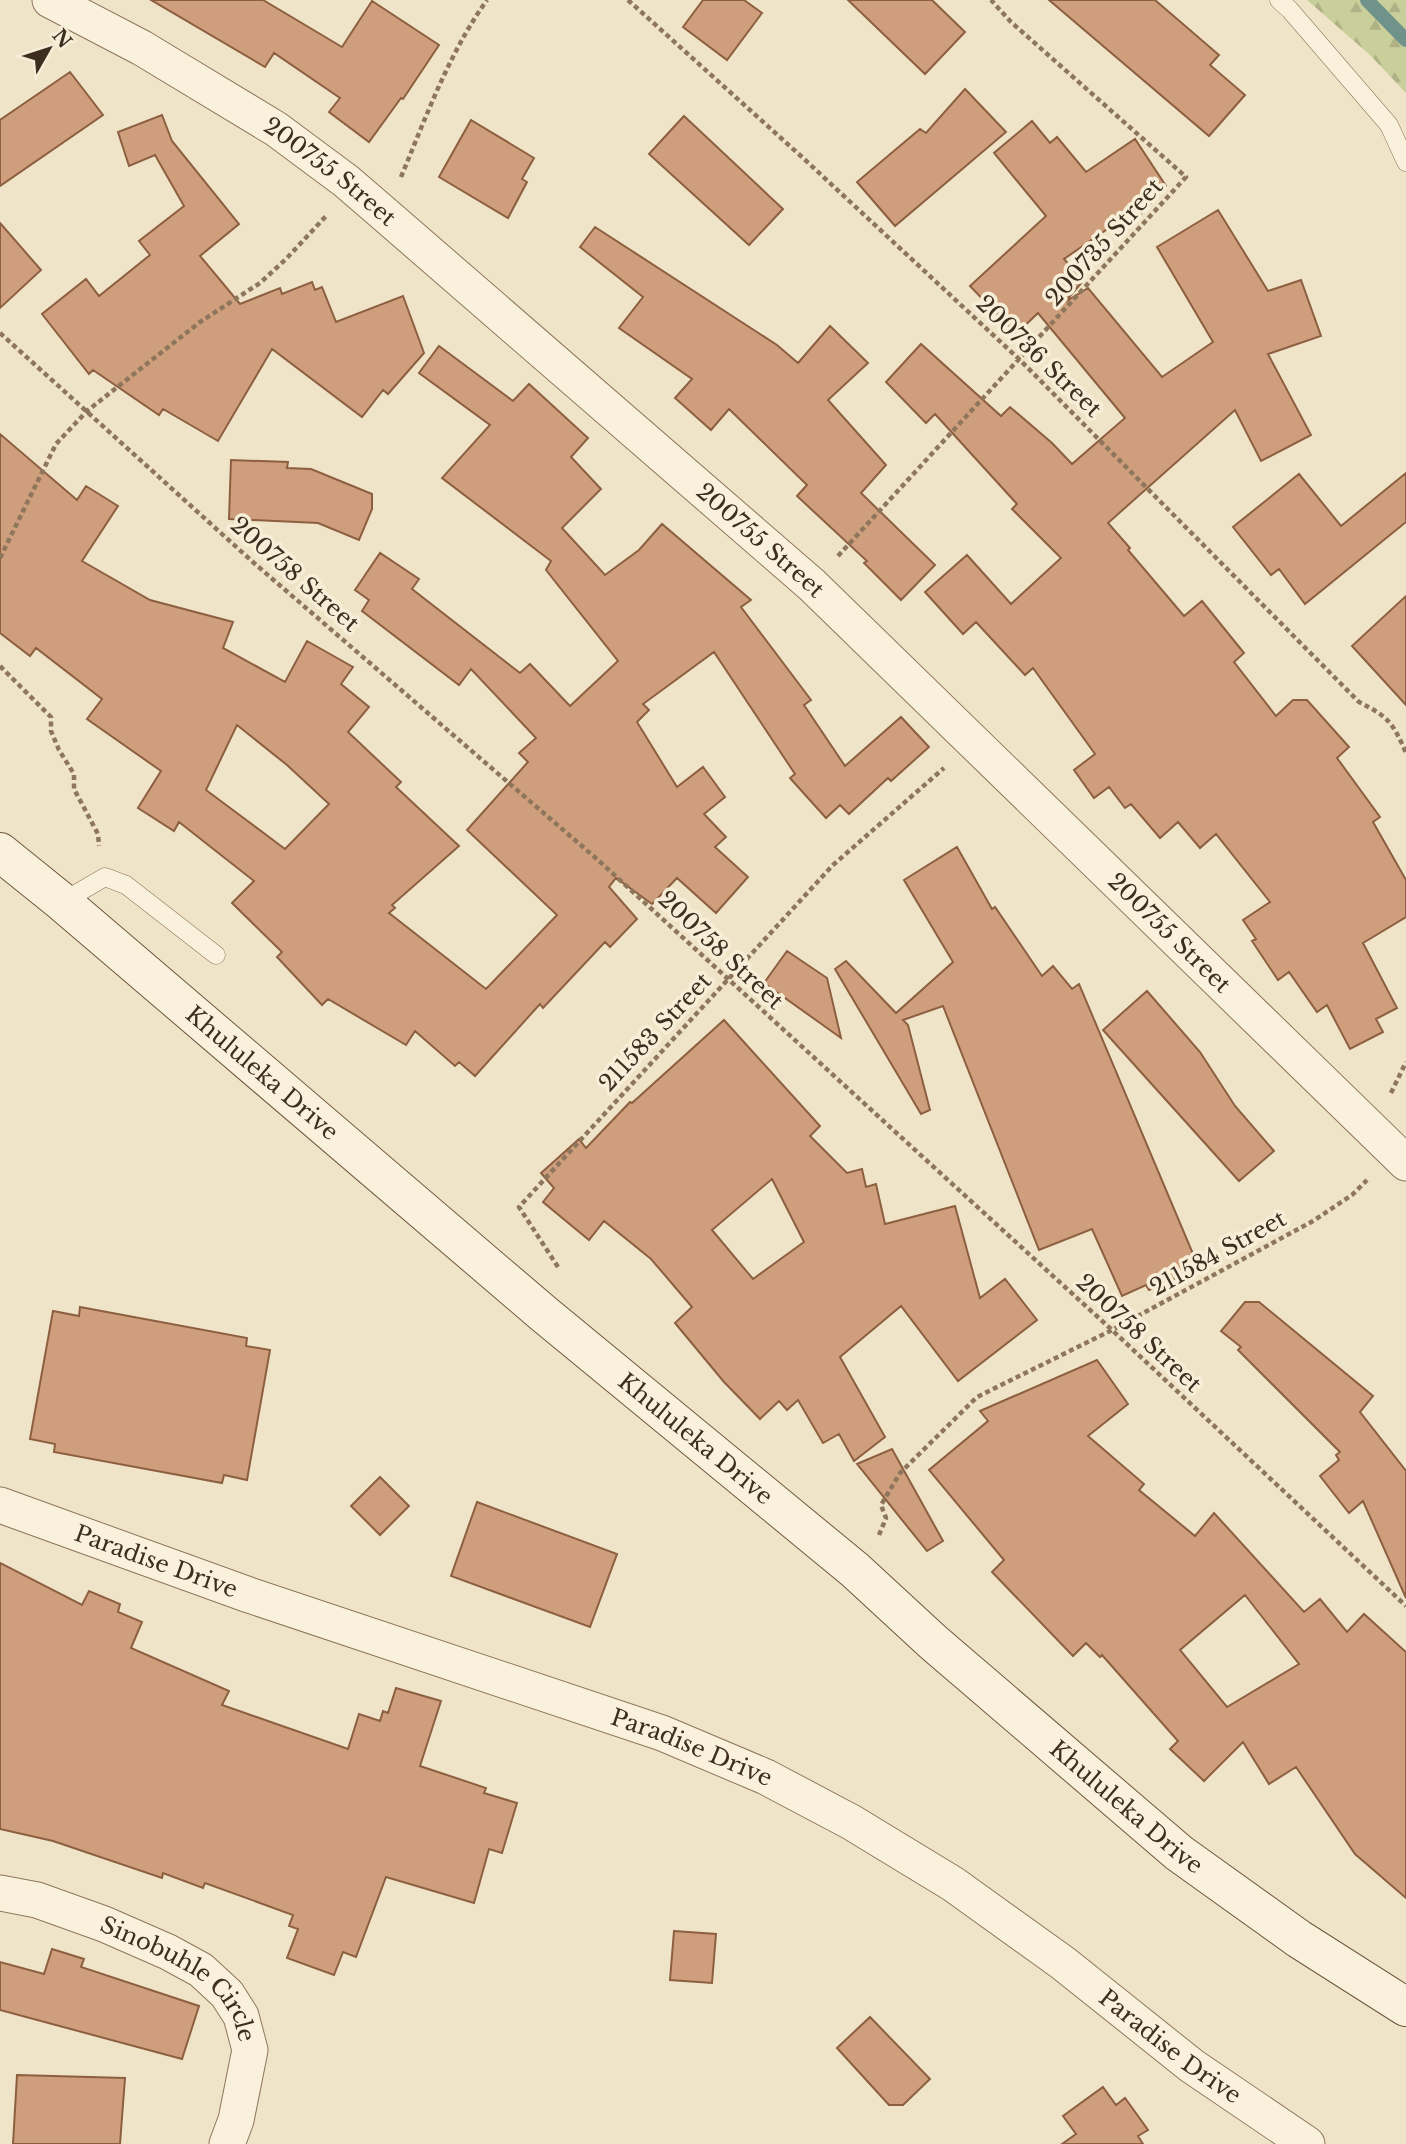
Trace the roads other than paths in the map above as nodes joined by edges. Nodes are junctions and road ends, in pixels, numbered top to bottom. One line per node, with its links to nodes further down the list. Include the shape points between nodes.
1 (50, 0): 7 (street, 200755 Street, via 142,48 276,129 346,181 812,585)
2 (1279, 0): 3 (lane, via 1389,125)
3 (1406, 162)
4 (0, 852): 5 (street, Khululeka Drive)
5 (62, 902): 6 (lane, via 105,877 126,885); 10 (street, Khululeka Drive, via 544,1314 855,1570 1179,1853 1299,1939)
6 (216, 954)
7 (1399, 1156)
8 (0, 1505): 12 (street, Paradise Drive, via 249,1595 662,1733 766,1777 953,1884 1063,1963 1192,2066)
9 (0, 1893): 11 (street, Sinobuhle Circle, via 37,1900 168,1952 201,1970 227,1994 241,2016 250,2050)
10 (1406, 2007)
11 (227, 2144)
12 (1307, 2144)

